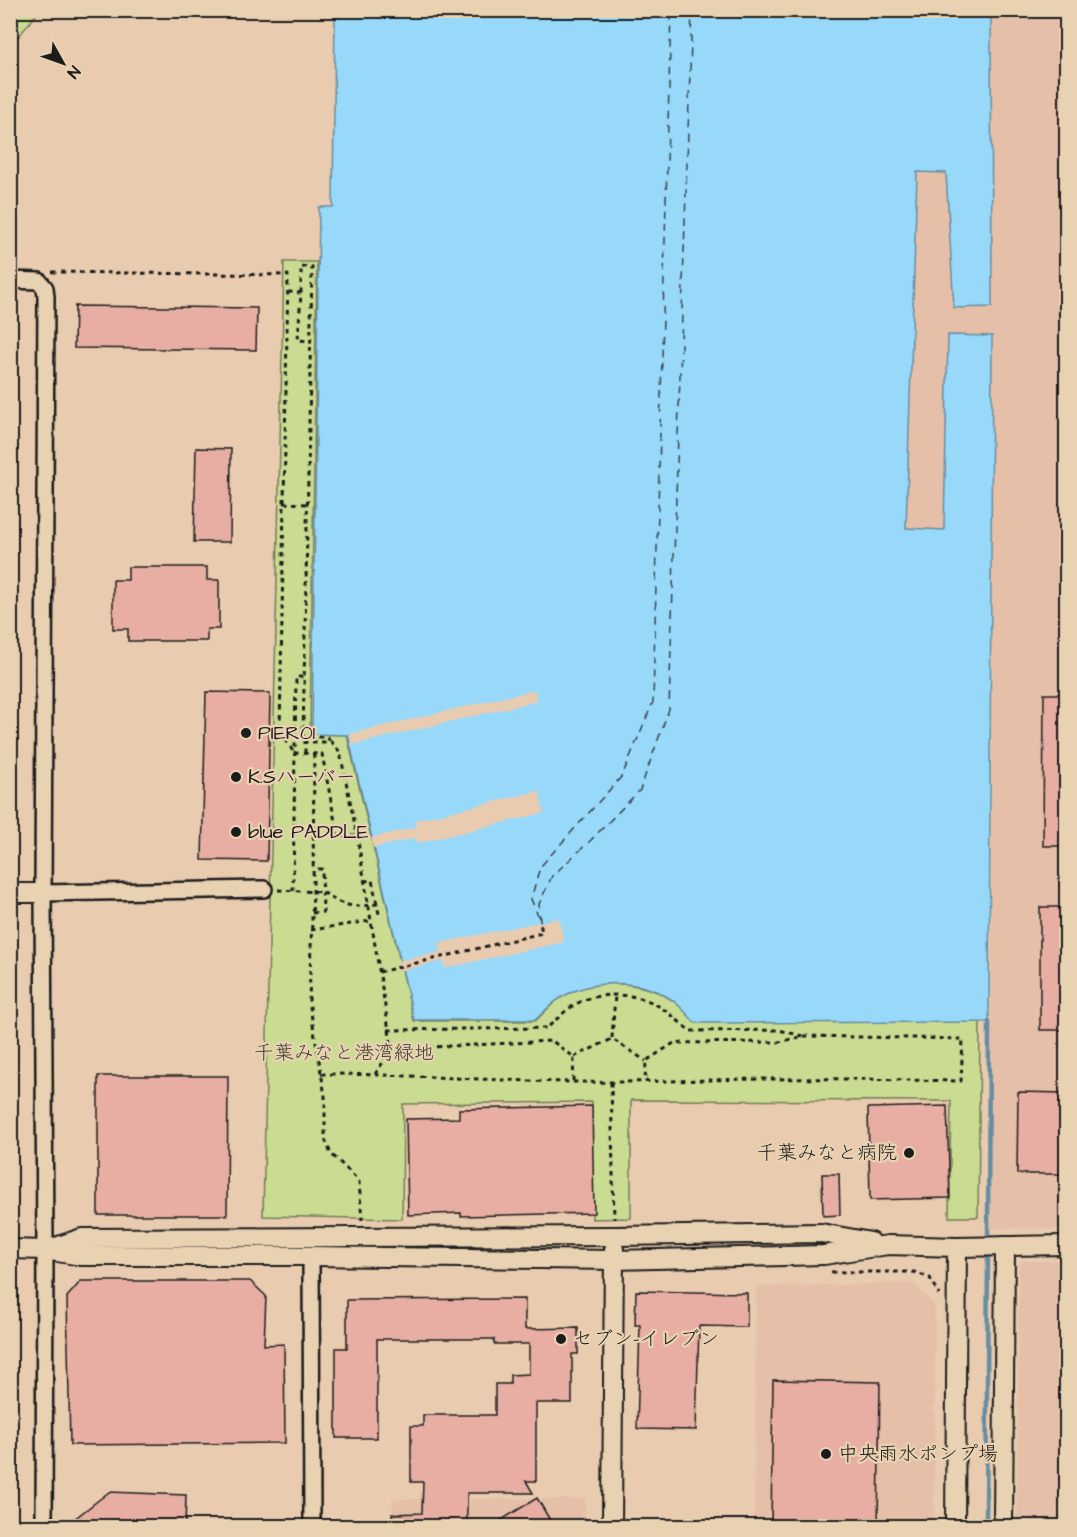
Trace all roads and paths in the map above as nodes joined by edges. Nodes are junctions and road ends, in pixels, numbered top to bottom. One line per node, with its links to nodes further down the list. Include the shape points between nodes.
1 (42, 272): 3 (path, via 288,274)
2 (10, 280): 20 (street, via 39,281 46,297)
3 (287, 292): 4 (path); 6 (path)
4 (301, 293): 5 (path, via 298,340); 5 (path, via 301,267 312,267)
5 (311, 341): 7 (path)
6 (284, 503): 7 (path); 10 (path, via 280,730)
7 (308, 504): 8 (path)
8 (305, 677): 9 (path, via 303,737 327,737); 10 (path, via 296,677)
9 (331, 742): 11 (path, via 305,742); 13 (path, via 340,752)
10 (294, 753): 11 (path); 17 (path, via 293,891)
11 (305, 753): 12 (path)
12 (314, 754): 13 (path, via 322,754 338,837); 14 (path)
13 (357, 835): 15 (path)
14 (313, 869): 17 (path); 18 (path, via 322,869)
15 (364, 881): 21 (path, via 372,880); 24 (path)
16 (264, 889): 20 (street)
17 (313, 892): 18 (path, bridge); 22 (path)
18 (323, 892): 21 (path, bridge, via 349,906); 22 (path, via 323,912)
19 (10, 893): 20 (street)
20 (43, 893): 47 (street)
21 (377, 904): 23 (path, bridge)
22 (312, 913): 26 (path)
23 (379, 914)
24 (370, 921): 26 (path); 27 (path)
25 (540, 922): 27 (path, via 542,933)
26 (311, 930): 35 (path, via 309,1001)
27 (379, 972): 29 (path)
28 (615, 995): 29 (path, via 581,1001 547,1028); 30 (path, via 651,1002 690,1031 779,1030); 31 (path)
29 (388, 1030): 32 (path)
30 (805, 1036): 34 (path, via 779,1042 674,1043); 39 (path, via 963,1039 962,1081 777,1078)
31 (612, 1039): 33 (path); 34 (path)
32 (392, 1049): 33 (path, via 552,1041); 36 (path)
33 (574, 1057): 37 (path)
34 (646, 1061): 39 (path)
35 (321, 1074): 36 (path); 40 (path, via 325,1139 331,1154 359,1182)
36 (375, 1074): 37 (path)
37 (573, 1082): 38 (path)
38 (610, 1082): 39 (path); 41 (path)
39 (645, 1082)
40 (362, 1225)
41 (614, 1230): 42 (street, via 821,1233); 47 (street, via 82,1238); 49 (street)
42 (888, 1245): 44 (street); 49 (street, via 824,1255)
43 (1066, 1245): 45 (street)
44 (957, 1246): 45 (street); 55 (street)
45 (1002, 1246): 56 (street)
46 (10, 1249): 47 (street)
47 (45, 1250): 48 (street, via 82,1256); 52 (street)
48 (312, 1256): 49 (street); 53 (street)
49 (614, 1260): 54 (street)
50 (821, 1272): 51 (path, via 914,1272 930,1278)
51 (941, 1301)
52 (44, 1527)
53 (312, 1527)
54 (612, 1527)
55 (955, 1527)
56 (1003, 1527)

